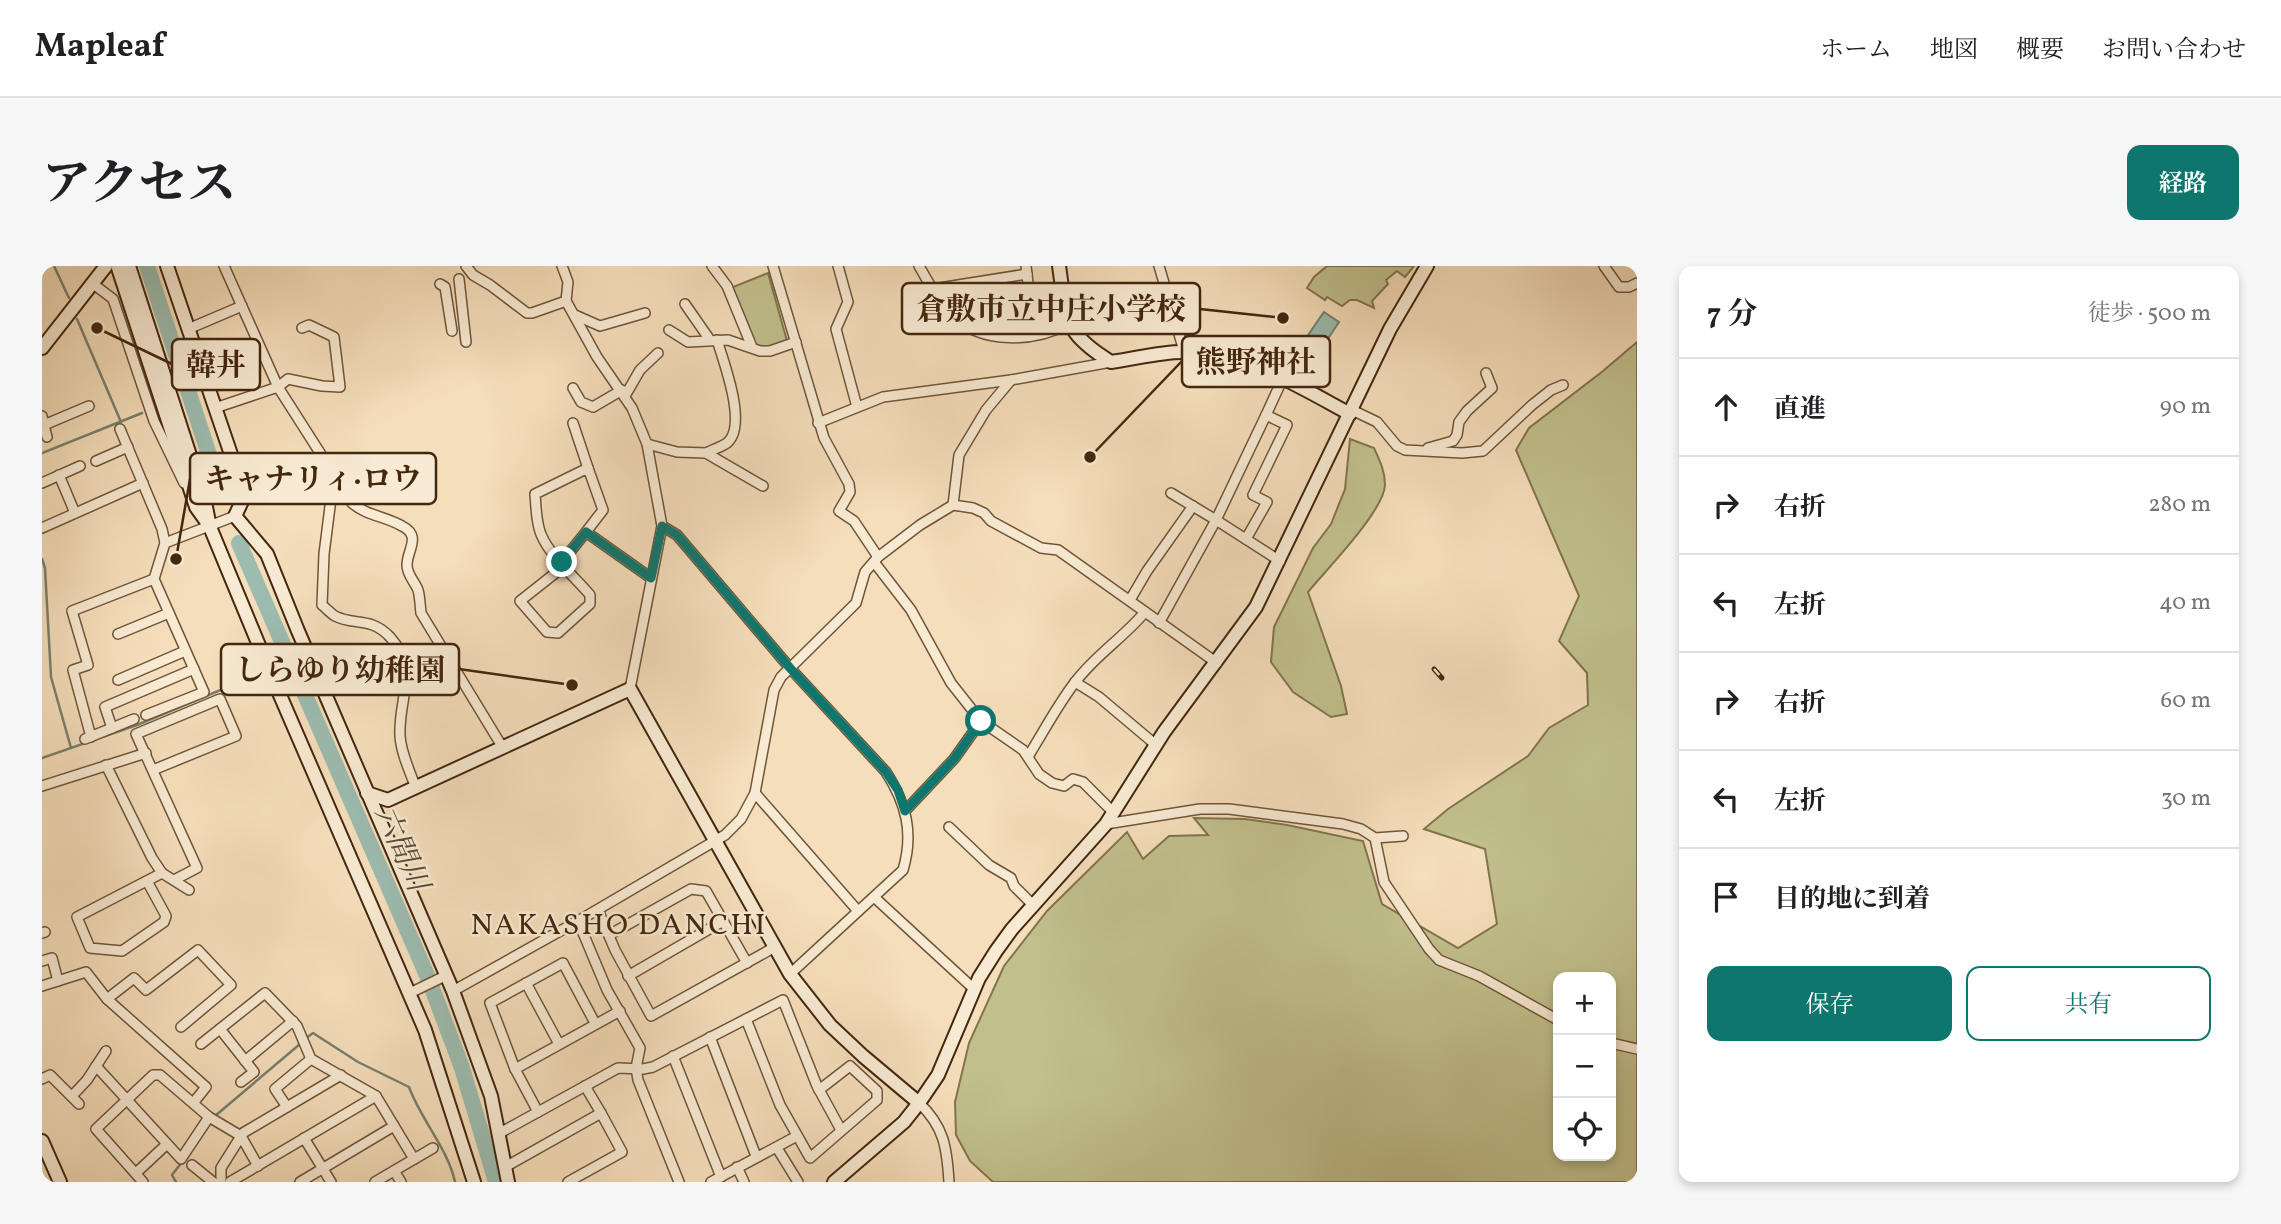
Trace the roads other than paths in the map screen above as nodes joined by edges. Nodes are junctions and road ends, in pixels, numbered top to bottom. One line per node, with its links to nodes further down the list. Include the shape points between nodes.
1 (167, 266): 28 (street)
2 (224, 266): 22 (street)
3 (466, 266): 15 (street)
4 (562, 266): 20 (street, via 568,282)
5 (712, 266): 34 (street, via 727,286)
6 (773, 266): 33 (street)
7 (838, 266): 47 (street, via 848,302 836,328)
8 (919, 266): 19 (street)
9 (1059, 266): 26 (street)
10 (1159, 266): 36 (street)
11 (1427, 266): 49 (street, via 1390,329)
12 (1604, 266): 18 (street, via 1619,287)
13 (118, 267): 17 (street); 71 (street); 76 (street, via 205,502)
14 (1026, 270): 19 (street); 24 (street, via 1030,301)
15 (473, 275): 16 (street); 20 (street, via 527,313)
16 (459, 279): 30 (street, via 438,284 445,287); 32 (street)
17 (92, 283): 35 (street); 71 (street, via 113,299 154,421)
18 (1637, 283)
19 (933, 289): 24 (street)
20 (566, 301): 25 (street)
21 (685, 304): 31 (street)
22 (242, 306): 28 (street); 43 (street)
23 (645, 313): 25 (street, via 600,326)
24 (950, 313): 26 (street, via 969,327 1010,338 1033,338)
25 (575, 315): 45 (street)
26 (1068, 324): 38 (street, via 1078,338)
27 (302, 328): 43 (street, via 309,325 334,337 340,387 288,379)
28 (188, 329): 48 (street)
29 (669, 330): 31 (street, via 688,342)
30 (452, 331)
31 (713, 340): 34 (street); 59 (street, via 736,415 735,431 727,443)
32 (466, 342)
33 (796, 342): 34 (street, via 770,351); 53 (street)
34 (752, 347)
35 (42, 348)
36 (1184, 351): 38 (street); 40 (street, via 1247,362)
37 (658, 353): 45 (street)
38 (1111, 362): 41 (street)
39 (1486, 373): 58 (street, via 1492,388 1466,411 1453,441)
40 (1283, 378): 49 (street); 50 (street)
41 (1011, 380): 47 (street, via 883,397); 69 (street, via 959,455)
42 (1563, 385): 58 (street, via 1532,405 1483,451)
43 (278, 387): 48 (street); 64 (street)
44 (573, 388): 45 (street, via 581,402 593,407)
45 (623, 393): 56 (street)
46 (89, 406): 51 (street)
47 (857, 407): 53 (street)
48 (215, 408): 73 (street, via 242,492)
49 (1351, 412): 58 (street, via 1377,422 1397,446); 82 (street)
50 (1266, 415): 74 (street); 79 (street, via 1287,425 1252,495 1267,502)
51 (43, 421): 55 (street)
52 (573, 423): 62 (street)
53 (818, 423): 81 (street, via 849,484 850,492 839,511 854,520)
54 (120, 429): 57 (street)
55 (47, 437)
56 (647, 444): 59 (street); 75 (street)
57 (128, 447): 60 (street); 66 (street)
58 (1423, 449)
59 (706, 453): 67 (street)
60 (96, 461)
61 (80, 466): 63 (street)
62 (588, 468): 78 (street, via 603,510); 83 (street, via 535,494 539,530)
63 (59, 475): 65 (street); 72 (street)
64 (334, 475): 103 (street, via 363,512 411,532 407,564 421,612); 109 (street, via 323,605 335,616 370,622 401,652 407,682 400,739)
65 (42, 483)
66 (143, 483): 72 (street); 80 (street)
67 (763, 486)
68 (1171, 493): 70 (street)
69 (953, 505): 81 (street, via 920,524); 86 (street, via 973,508 1041,548 1058,550)
70 (1193, 506): 74 (street); 86 (street)
71 (197, 507): 76 (street)
72 (75, 513): 77 (street)
73 (235, 516): 76 (street); 110 (street, via 267,554)
74 (1216, 520): 79 (street); 89 (street)
75 (662, 526): 84 (street); 93 (street, via 677,535)
76 (210, 527): 80 (street); 142 (street)
77 (42, 528)
78 (586, 532): 83 (street); 84 (street)
79 (1246, 539): 82 (street)
80 (165, 542): 85 (street)
81 (876, 560): 93 (street, via 865,572 856,603); 100 (street, via 911,610 951,683)
82 (1280, 561): 92 (street, via 1256,607)
83 (562, 562): 83 (street, via 590,595 590,604 558,633 547,632 520,601 558,571)
84 (651, 578): 97 (street)
85 (153, 579): 88 (street); 101 (street, via 72,611 88,665 73,670 88,738)
86 (1130, 600): 87 (street)
87 (1145, 612): 89 (street); 96 (street)
88 (169, 613): 90 (street); 91 (street)
89 (1159, 623): 92 (street)
90 (118, 634)
91 (185, 651): 94 (street); 95 (street)
92 (1217, 663): 102 (street)
93 (790, 668): 111 (street, via 774,690); 113 (street, via 886,772)
94 (194, 669): 98 (street, via 204,692); 101 (street, via 105,707)
95 (118, 680)
96 (1075, 682): 102 (street); 105 (street)
97 (630, 689): 103 (street); 119 (street)
98 (146, 715)
99 (134, 719): 101 (street)
100 (981, 721): 105 (street); 113 (street, via 954,759)
101 (112, 728)
102 (1156, 745): 114 (street)
103 (503, 748): 109 (street)
104 (146, 753): 106 (street); 107 (street); 107 (street, via 136,734 220,699 236,736)
105 (1029, 755): 114 (street, via 1039,774 1052,783 1083,782)
106 (106, 765): 108 (street); 120 (street)
107 (153, 770): 121 (street, via 197,867)
108 (42, 786)
109 (416, 788): 112 (street)
110 (367, 793): 112 (street); 115 (street)
111 (755, 793): 119 (street, via 741,819); 127 (street)
112 (388, 800): 115 (street)
113 (905, 811): 124 (street, via 909,830 903,870)
114 (1110, 818): 118 (street, via 1229,809 1343,824); 125 (street)
115 (381, 827): 136 (street)
116 (949, 827): 125 (street, via 989,866 1011,878)
117 (1403, 836): 118 (street)
118 (1375, 838): 145 (street, via 1384,882 1439,960 1479,976)
119 (716, 841): 126 (street); 131 (street)
120 (162, 873): 121 (street); 122 (street)
121 (174, 880): 123 (street)
122 (147, 881): 122 (street, via 77,917 90,948 121,951 164,922 166,916)
123 (189, 890)
124 (874, 897): 127 (street); 140 (street)
125 (1034, 905): 140 (street, via 996,951)
126 (598, 910): 128 (street); 130 (street)
127 (858, 911): 134 (street)
128 (578, 921): 141 (street); 144 (street)
129 (723, 921): 130 (street, via 706,891 691,889); 133 (street); 135 (street)
130 (609, 934): 135 (street)
131 (775, 947): 133 (street); 134 (street)
132 (42, 961): 137 (street, via 52,958)
133 (747, 963): 135 (street, via 650,1016)
134 (790, 974): 172 (street, via 830,1025)
135 (628, 976)
136 (443, 977): 141 (street); 142 (street)
137 (58, 981): 139 (street); 143 (street, via 86,972)
138 (526, 983): 148 (street, via 563,962); 153 (street); 162 (street, via 490,1003)
139 (42, 986)
140 (974, 989): 172 (street, via 938,1075)
141 (453, 991): 180 (street, via 487,1085)
142 (410, 993): 207 (street)
143 (107, 999): 149 (street, via 134,978 146,990 198,950 231,985); 171 (street, via 206,1087)
144 (620, 1011): 148 (street); 161 (street, via 640,1048)
145 (1553, 1017)
146 (746, 1019): 151 (street); 167 (street, via 783,1000); 182 (street)
147 (292, 1021): 150 (street, via 265,993); 158 (street); 159 (street)
148 (595, 1023): 153 (street)
149 (181, 1027)
150 (220, 1029): 152 (street); 159 (street)
151 (710, 1037): 157 (street); 188 (street)
152 (201, 1044)
153 (559, 1044): 162 (street)
154 (1616, 1044): 155 (street)
155 (1637, 1049)
156 (106, 1051): 160 (street)
157 (673, 1056): 161 (street, via 653,1067); 197 (street)
158 (311, 1059): 163 (street); 174 (street, via 275,1089)
159 (245, 1060): 165 (street, via 254,1072)
160 (96, 1066): 168 (street); 170 (street)
161 (636, 1068): 166 (street, via 618,1068); 210 (street)
162 (515, 1069): 175 (street)
163 (341, 1075): 169 (street); 174 (street)
164 (42, 1079): 168 (street, via 50,1075)
165 (241, 1082)
166 (585, 1086): 175 (street); 176 (street)
167 (819, 1090): 179 (street); 179 (street, via 850,1066 877,1091 877,1100)
168 (72, 1096): 173 (street)
169 (376, 1096): 178 (street); 183 (street)
170 (127, 1100): 171 (street, via 156,1074); 184 (street); 196 (street, via 96,1129)
171 (194, 1102): 177 (street)
172 (919, 1103): 214 (street, via 904,1122); 215 (street, via 939,1126)
173 (79, 1104)
174 (287, 1107): 181 (street)
175 (538, 1112): 180 (street)
176 (601, 1113): 192 (street); 209 (street, via 622,1152)
177 (212, 1118): 181 (street); 184 (street, via 181,1159)
178 (394, 1126): 189 (street); 194 (street)
179 (841, 1130): 182 (street, via 810,1158)
180 (498, 1134): 192 (street)
181 (241, 1136): 191 (street); 201 (street, via 221,1168)
182 (797, 1136): 187 (street)
183 (304, 1138): 191 (street); 194 (street)
184 (167, 1144): 196 (street)
185 (43, 1146): 198 (street)
186 (433, 1148): 189 (street)
187 (777, 1148): 188 (street); 213 (street)
188 (756, 1156): 193 (street)
189 (414, 1159): 195 (street)
190 (192, 1166): 200 (street)
191 (258, 1166): 202 (street)
192 (505, 1167): 208 (street)
193 (737, 1167): 197 (street); 212 (street)
194 (323, 1169): 203 (street); 204 (street)
195 (394, 1171): 205 (street); 206 (street)
196 (135, 1173): 199 (street)
197 (720, 1177): 211 (street)
198 (60, 1182)
199 (143, 1182)
200 (213, 1182)
201 (220, 1182)
202 (230, 1182)
203 (300, 1182)
204 (331, 1182)
205 (375, 1182)
206 (401, 1182)
207 (474, 1182)
208 (508, 1182)
209 (568, 1182)
210 (679, 1182)
211 (711, 1182)
212 (744, 1182)
213 (797, 1182)
214 (834, 1182)
215 (949, 1182)

